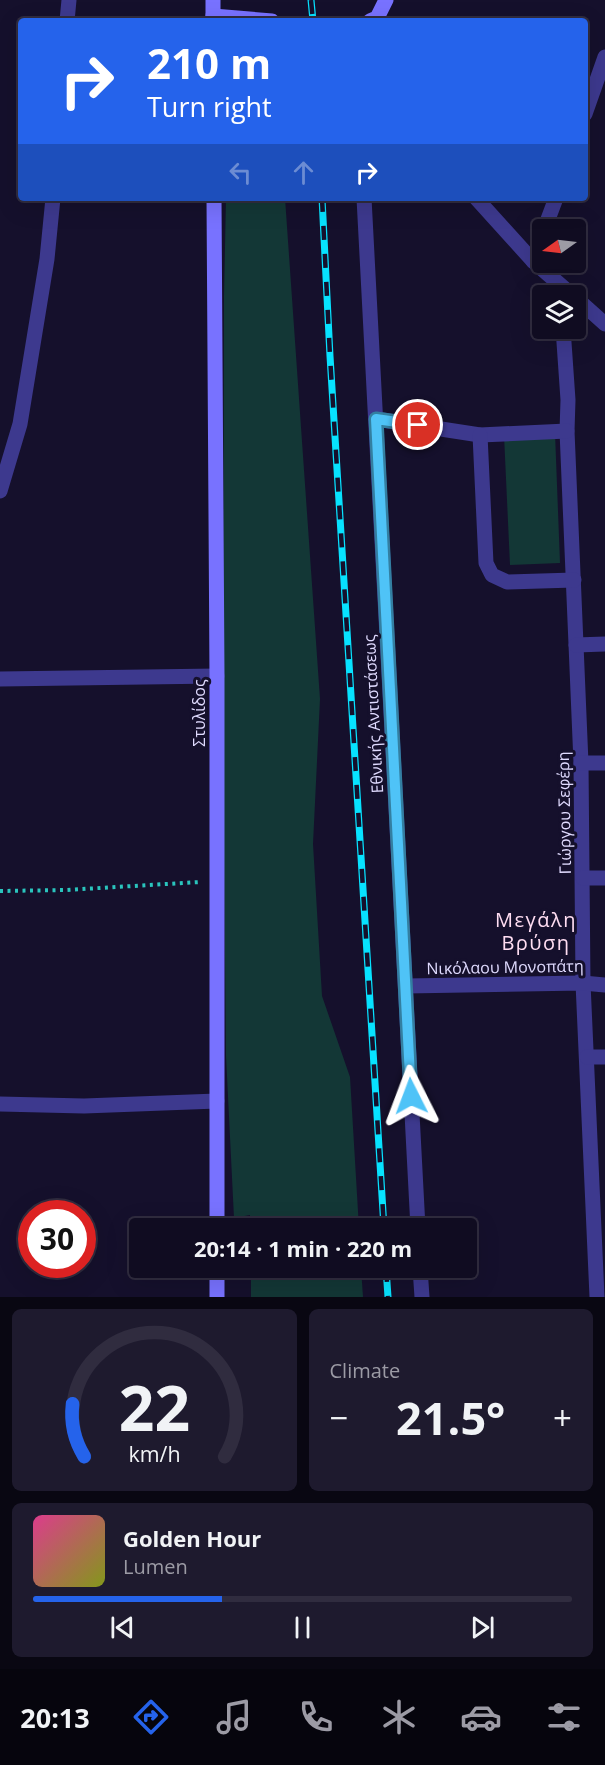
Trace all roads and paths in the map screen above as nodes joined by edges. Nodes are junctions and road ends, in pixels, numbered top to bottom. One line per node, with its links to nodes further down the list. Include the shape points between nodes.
1 (69, 0): 4 (street)
2 (213, 0): 5 (main road)
3 (386, 0): 6 (main road)
4 (67, 18)
5 (213, 18)
6 (377, 18)
7 (605, 57): 8 (street)
8 (588, 105)
9 (53, 201): 24 (street, via 20,424)
10 (214, 201): 28 (main road, Στυλίδος)
11 (364, 201): 21 (street, Εθνικής Αντιστάσεως)
12 (479, 201): 15 (street)
13 (554, 201): 14 (street)
14 (548, 219)
15 (532, 260)
16 (544, 273): 17 (street)
17 (554, 285)
18 (586, 307): 19 (street)
19 (605, 324)
20 (564, 339): 22 (street, Γιώργου Σεφέρη)
21 (376, 419): 23 (street); 38 (street, Εθνικής Αντιστάσεως)
22 (567, 431): 23 (street); 25 (street, Γιώργου Σεφέρη)
23 (480, 435): 25 (street, via 486,563 492,575 507,582)
24 (0, 491)
25 (574, 580): 27 (street, Γιώργου Σεφέρη)
26 (605, 644): 27 (street)
27 (576, 645): 30 (street, Γιώργου Σεφέρη)
28 (217, 676): 29 (street); 34 (main road, Στυλίδος)
29 (0, 679)
30 (581, 763): 31 (street); 32 (street, Γιώργου Σεφέρη)
31 (605, 763)
32 (583, 878): 33 (street); 36 (street, Γιώργου Σεφέρη)
33 (605, 878)
34 (218, 881): 35 (path); 41 (main road, Στυλίδος)
35 (0, 891)
36 (583, 983): 37 (street, Νικόλαου Μονοπάτη); 38 (street, Νικόλαου Μονοπάτη); 39 (street, Γιώργου Σεφέρη)
37 (605, 985)
38 (406, 986): 45 (street, Εθνικής Αντιστάσεως)
39 (587, 1057): 40 (street); 43 (street, Γιώργου Σεφέρη)
40 (605, 1057)
41 (217, 1101): 42 (street, via 84,1106); 44 (main road, Στυλίδος)
42 (0, 1104)
43 (599, 1172): 50 (street, Γιώργου Σεφέρη)
44 (217, 1218)
45 (418, 1218)
46 (217, 1278): 48 (main road)
47 (421, 1278): 49 (street)
48 (217, 1297)
49 (422, 1297)
50 (597, 1297)

